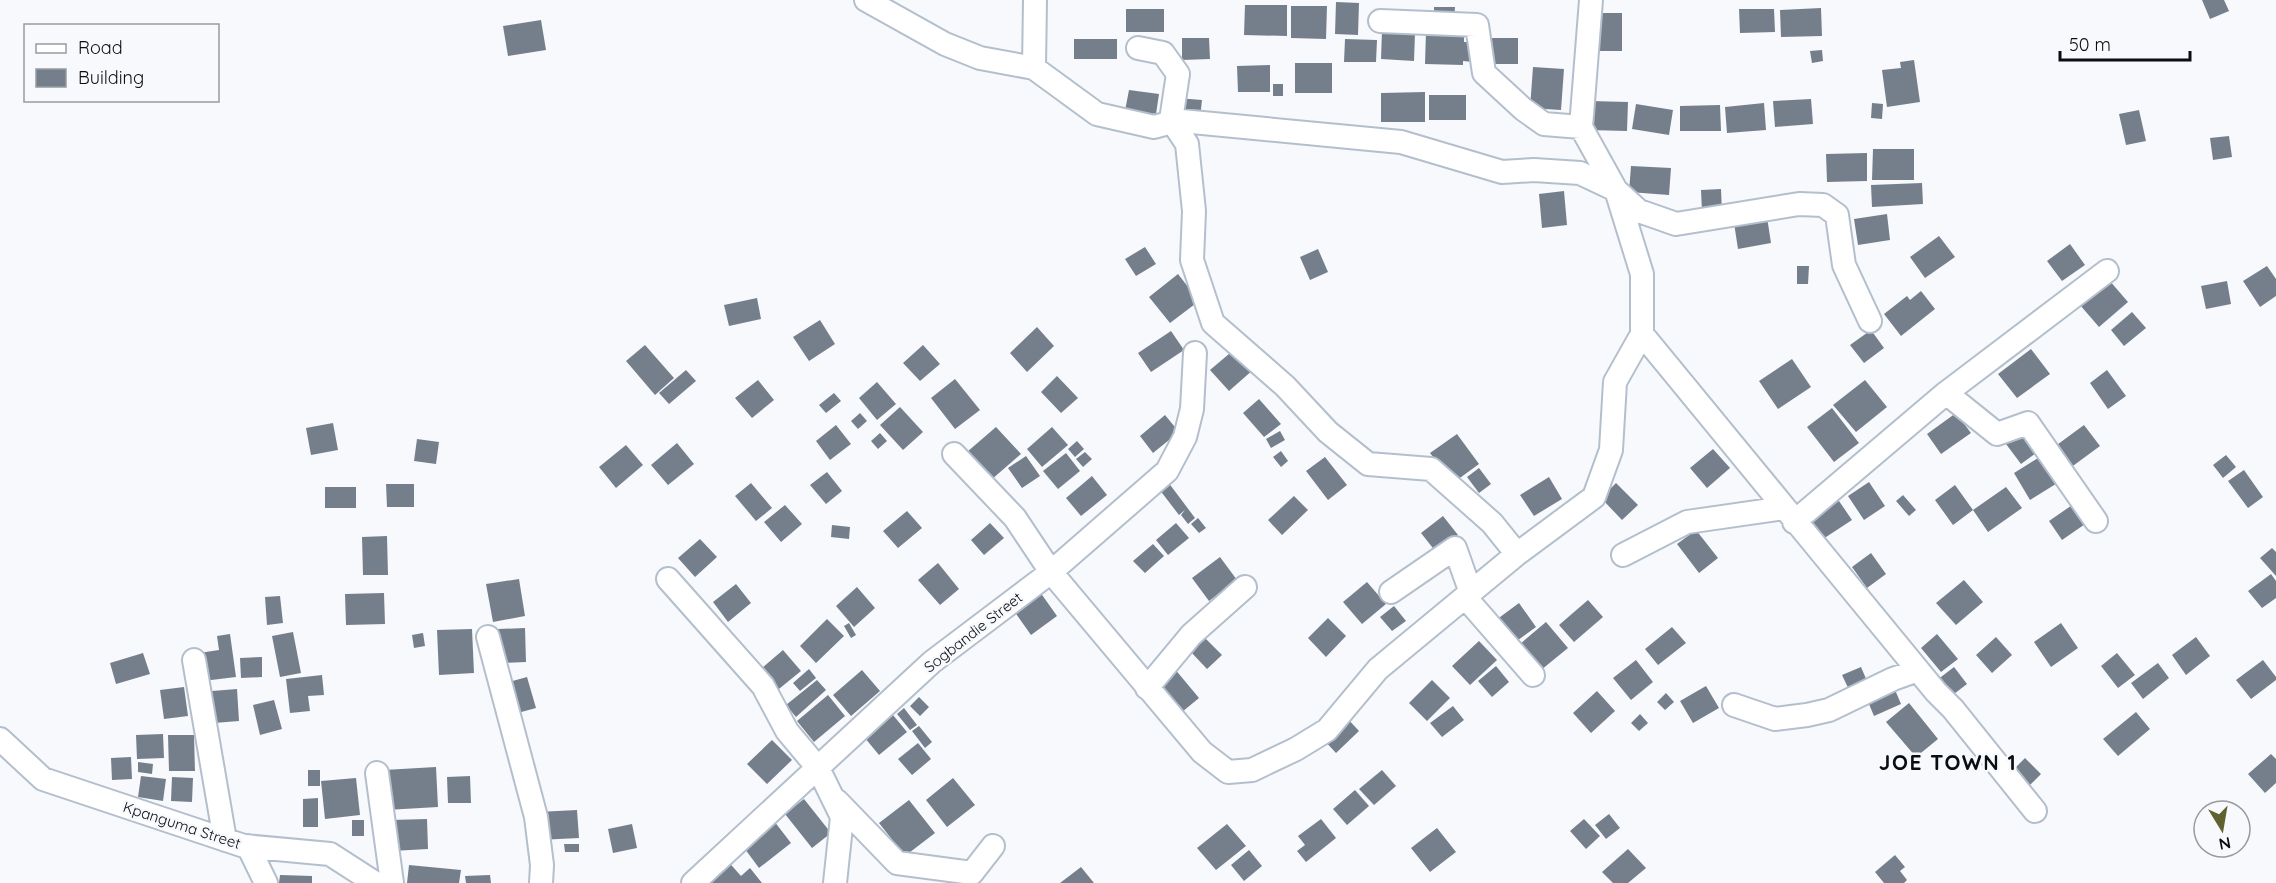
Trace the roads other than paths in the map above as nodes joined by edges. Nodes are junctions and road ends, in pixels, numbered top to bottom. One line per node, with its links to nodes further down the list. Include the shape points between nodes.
1 (866, 0): 6 (street, via 945,44 980,58)
2 (1035, 0): 6 (street)
3 (1591, 0): 8 (street)
4 (1380, 21): 8 (street, via 1477,26 1484,73 1544,124)
5 (1138, 48): 7 (street, via 1163,53 1178,74)
6 (1034, 68): 7 (street, via 1097,114 1155,127)
7 (1171, 120): 9 (street, via 1401,142 1502,172 1580,173); 18 (street, via 1187,144 1194,211 1192,260 1213,322 1285,386 1328,432 1368,464 1431,469 1492,523)
8 (1581, 127): 9 (street)
9 (1616, 190): 11 (street, via 1639,211 1676,224 1799,204 1823,205 1837,215 1844,265); 12 (street, via 1642,274)
10 (2107, 271): 14 (street)
11 (1870, 321)
12 (1642, 334): 16 (street); 18 (street, via 1616,382 1611,450 1594,497)
13 (1196, 353): 20 (street, Sogbandie Street, via 1192,409 1185,437 1167,471)
14 (1946, 393): 16 (street); 17 (street, via 1997,434 2028,423)
15 (954, 454): 20 (street, via 1015,518)
16 (1789, 515): 19 (street, via 1687,522); 27 (street)
17 (2096, 521)
18 (1517, 554): 24 (street)
19 (1623, 555)
20 (1052, 572): 29 (street); 32 (street, Sogbandie Street, via 932,662)
21 (668, 579): 32 (street, via 763,686 787,731)
22 (1245, 587): 29 (street, via 1191,635)
23 (1390, 592): 24 (street, via 1455,548)
24 (1468, 595): 28 (street); 29 (street, via 1378,669 1327,729 1252,771 1228,772 1202,752)
25 (488, 637): 43 (street, via 536,817)
26 (194, 660): 36 (street)
27 (1918, 670): 30 (street, via 1829,710 1807,715 1775,719); 35 (street)
28 (1533, 675)
29 (1147, 688)
30 (1734, 705)
31 (2, 742): 36 (street, Kpanguma Street, via 42,779)
32 (818, 768): 34 (street); 44 (street, Sogbandie Street)
33 (377, 773): 42 (street)
34 (832, 795): 39 (street, via 897,863); 45 (street, via 842,817)
35 (2035, 811)
36 (225, 840): 37 (street, Kpanguma Street)
37 (248, 846): 40 (street); 41 (street, Kpanguma Street, via 330,854)
38 (993, 846): 39 (street, via 972,873)
39 (926, 874)
40 (266, 883)
41 (375, 883)
42 (392, 883)
43 (541, 883)
44 (693, 883)
45 (835, 883)

